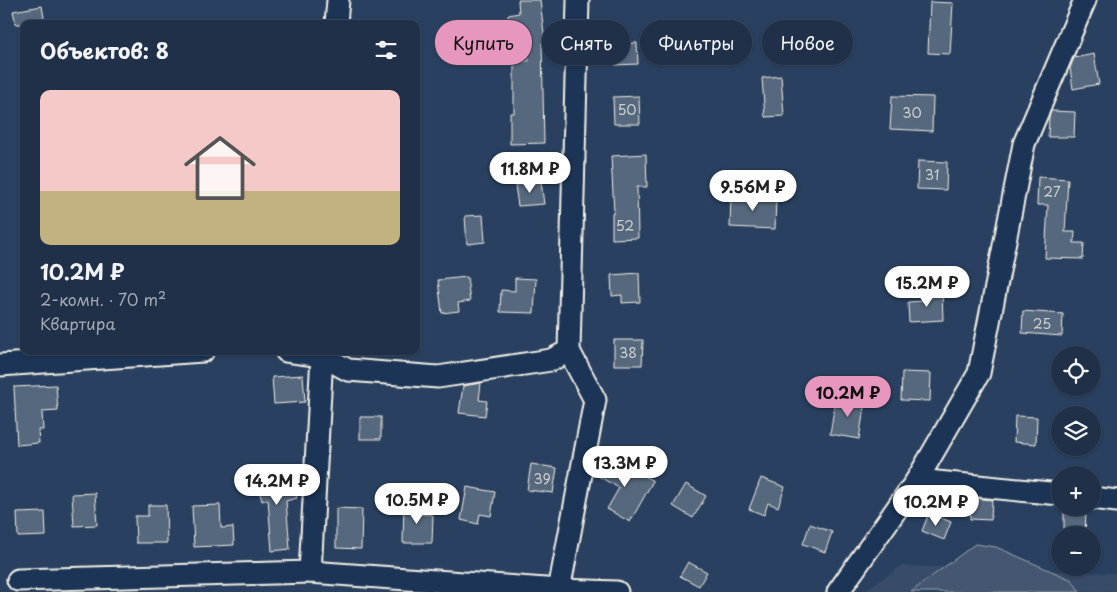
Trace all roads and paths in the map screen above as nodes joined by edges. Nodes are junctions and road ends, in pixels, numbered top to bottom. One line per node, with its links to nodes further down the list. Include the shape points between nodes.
1 (338, 0): 4 (street)
2 (578, 0): 5 (street)
3 (1085, 0): 10 (street, via 1024,144 979,373)
4 (336, 20)
5 (569, 351): 8 (street, via 551,360 438,377 348,370); 16 (street, via 595,400)
6 (145, 355): 9 (street)
7 (325, 355): 14 (street)
8 (328, 355)
9 (0, 365)
10 (918, 480): 11 (street); 18 (street)
11 (1051, 493)
12 (1101, 499): 13 (street)
13 (1117, 501)
14 (310, 572): 15 (street); 16 (street)
15 (18, 580)
16 (559, 590): 17 (street)
17 (617, 592)
18 (838, 592)

